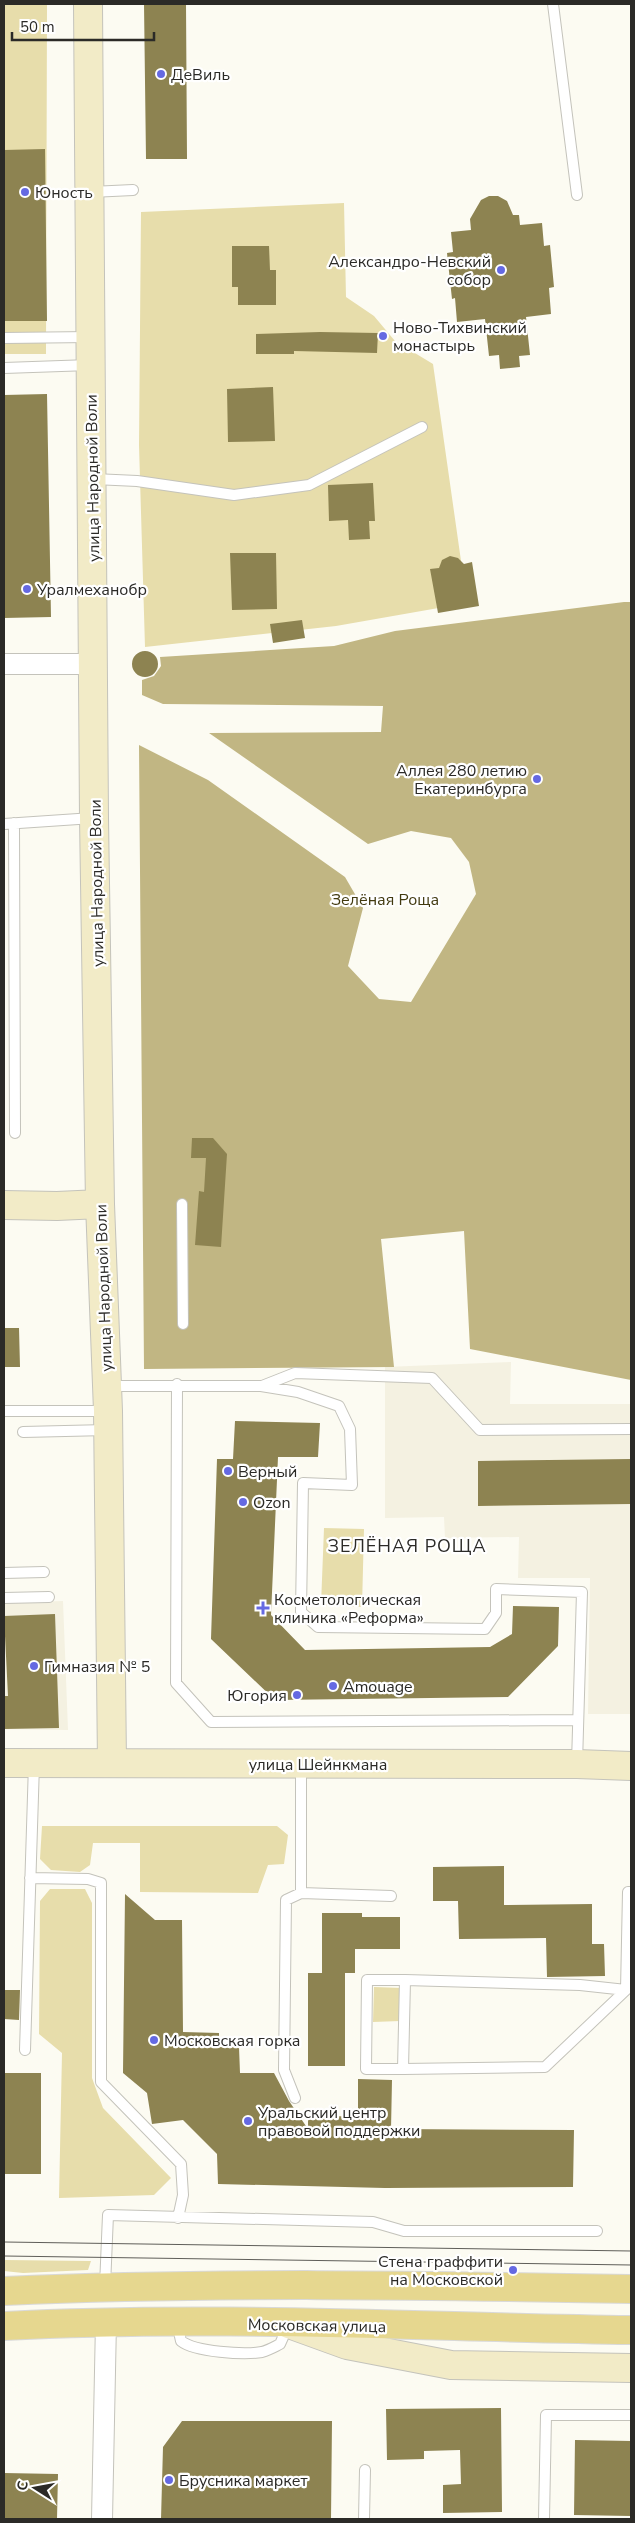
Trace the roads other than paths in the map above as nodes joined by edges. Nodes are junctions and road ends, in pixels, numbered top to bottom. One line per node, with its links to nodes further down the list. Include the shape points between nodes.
1 (88, 4): 4 (street, улица Народной Воли)
2 (553, 4): 5 (lane)
3 (133, 190): 4 (lane)
4 (90, 192): 6 (street, улица Народной Воли)
5 (577, 195)
6 (91, 337): 7 (lane); 8 (street, улица Народной Воли)
7 (4, 338)
8 (92, 364): 9 (lane); 11 (street, улица Народной Воли)
9 (4, 368)
10 (422, 427): 11 (lane, via 309,485 234,495 136,481)
11 (92, 479): 13 (street, улица Народной Воли)
12 (4, 664): 13 (street)
13 (94, 664): 14 (street, улица Народной Воли)
14 (94, 818): 15 (lane); 17 (street, улица Народной Воли)
15 (9, 823): 16 (lane)
16 (15, 1133)
17 (100, 1204): 19 (street); 23 (street, улица Народной Воли)
18 (182, 1204): 20 (lane)
19 (4, 1205)
20 (183, 1324)
21 (177, 1384): 22 (lane); 23 (lane); 31 (lane, via 176,1683 212,1722)
22 (261, 1386): 25 (lane, via 295,1373 432,1378 480,1430); 31 (lane, via 298,1392 339,1406 350,1429 352,1485 303,1483 301,1612 318,1627 485,1629 496,1613 496,1590 582,1592)
23 (108, 1409): 24 (lane); 26 (lane); 32 (street, улица Народной Воли)
24 (4, 1411)
25 (631, 1429)
26 (23, 1432)
27 (44, 1572): 28 (lane)
28 (4, 1573)
29 (49, 1597): 30 (lane)
30 (4, 1598)
31 (578, 1720): 36 (lane)
32 (112, 1762): 34 (street, улица Шейнкмана); 35 (street, улица Шейнкмана)
33 (4, 1763): 34 (street, улица Шейнкмана)
34 (34, 1763): 38 (lane)
35 (301, 1764): 36 (street, улица Шейнкмана); 39 (lane)
36 (577, 1764): 37 (street, улица Шейнкмана)
37 (631, 1766)
38 (30, 1878): 44 (lane); 47 (lane, via 88,1879 101,1883 101,2082 181,2164 183,2195)
39 (300, 1892): 41 (lane); 46 (lane, via 286,1900 284,2070)
40 (631, 1892): 43 (lane, via 628,1892)
41 (391, 1896)
42 (405, 1980): 43 (lane); 45 (lane); 45 (lane, via 367,1980 366,2069)
43 (629, 1987): 45 (lane, via 545,2067)
44 (25, 2050)
45 (403, 2069)
46 (295, 2098)
47 (178, 2218): 48 (lane, via 373,2222 404,2231); 49 (lane, via 108,2215)
48 (597, 2231)
49 (105, 2286): 50 (main road); 51 (main road); 52 (main road)
50 (631, 2289)
51 (4, 2291)
52 (106, 2322): 53 (main road, Московская улица); 54 (main road, Московская улица); 59 (street)
53 (289, 2324): 55 (main road, Московская улица); 56 (street, via 347,2345 451,2365)
54 (4, 2326)
55 (631, 2330)
56 (631, 2368)
57 (631, 2416): 61 (lane, via 546,2415)
58 (366, 2470): 60 (lane)
59 (102, 2519)
60 (364, 2519)
61 (544, 2519)

